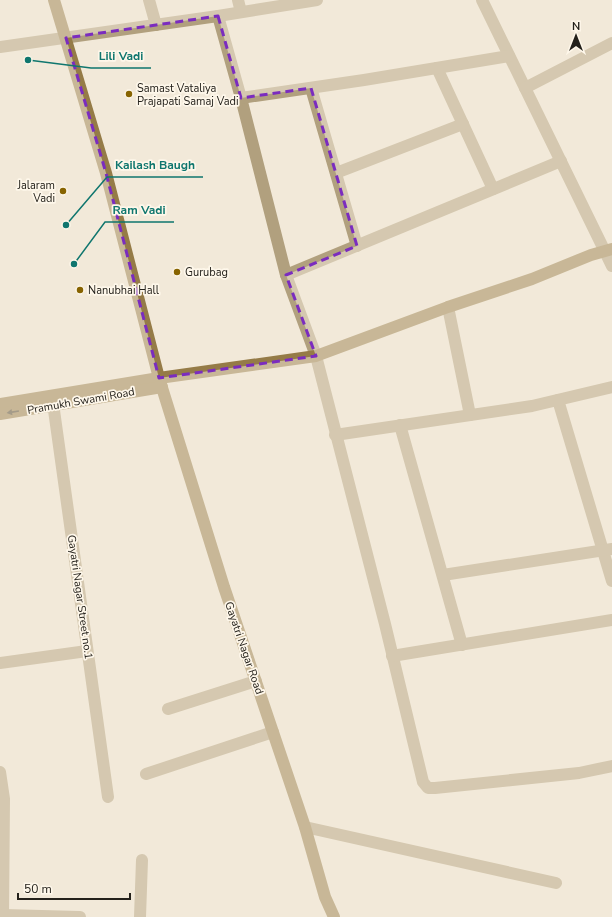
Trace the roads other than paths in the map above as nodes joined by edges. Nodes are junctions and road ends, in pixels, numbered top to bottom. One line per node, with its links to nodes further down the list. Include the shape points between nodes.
1 (54, 0): 9 (street, Gayatri Nagar Road)
2 (148, 0): 8 (street)
3 (238, 0): 6 (street)
4 (317, 0): 6 (street)
5 (482, 0): 12 (street)
6 (241, 12): 7 (street)
7 (218, 16): 8 (street); 16 (street)
8 (156, 25): 9 (street)
9 (66, 38): 11 (street); 27 (street, Gayatri Nagar Road, via 106,173)
10 (612, 43): 15 (street)
11 (0, 48)
12 (510, 56): 13 (street); 15 (street)
13 (437, 68): 14 (street); 17 (street)
14 (311, 88): 16 (street); 19 (street)
15 (525, 88): 18 (street)
16 (241, 98): 24 (street)
17 (463, 124): 19 (street); 20 (street)
18 (561, 161): 20 (street); 22 (street)
19 (336, 173): 21 (street)
20 (493, 189): 21 (street)
21 (357, 246): 24 (street)
22 (608, 250): 23 (street); 25 (street, Pramukh Swami Road)
23 (612, 266)
24 (286, 275): 26 (street)
25 (448, 307): 26 (street, Pramukh Swami Road); 33 (street)
26 (316, 356): 27 (street, Pramukh Swami Road); 35 (street)
27 (160, 382): 30 (street, Pramukh Swami Road); 44 (street, Gayatri Nagar Road)
28 (612, 387): 29 (street)
29 (558, 400): 33 (street); 36 (street)
30 (53, 401): 31 (street, Pramukh Swami Road); 32 (street, Pramukh Swami Road, one-way to 32); 41 (street, Gayatri Nagar Street no.1)
31 (0, 404)
32 (0, 414)
33 (470, 415): 34 (street)
34 (400, 426): 35 (street); 37 (street)
35 (335, 436): 42 (street)
36 (608, 550): 37 (street); 38 (street)
37 (443, 576): 40 (street)
38 (612, 581)
39 (612, 620): 40 (street)
40 (462, 645): 42 (street)
41 (87, 651): 43 (street); 50 (street, Gayatri Nagar Street no.1)
42 (392, 656): 47 (street, via 420,774 428,788 579,773)
43 (0, 663)
44 (256, 681): 45 (street); 46 (street, Gayatri Nagar Road)
45 (168, 709)
46 (273, 732): 49 (street); 51 (street, Gayatri Nagar Road)
47 (612, 766)
48 (0, 772): 54 (street, via 4,799)
49 (146, 774)
50 (108, 797)
51 (305, 827): 53 (street); 57 (street, Gayatri Nagar Road, via 325,897)
52 (142, 860): 56 (street)
53 (556, 883)
54 (3, 916): 55 (street)
55 (80, 917)
56 (140, 917)
57 (334, 917)

